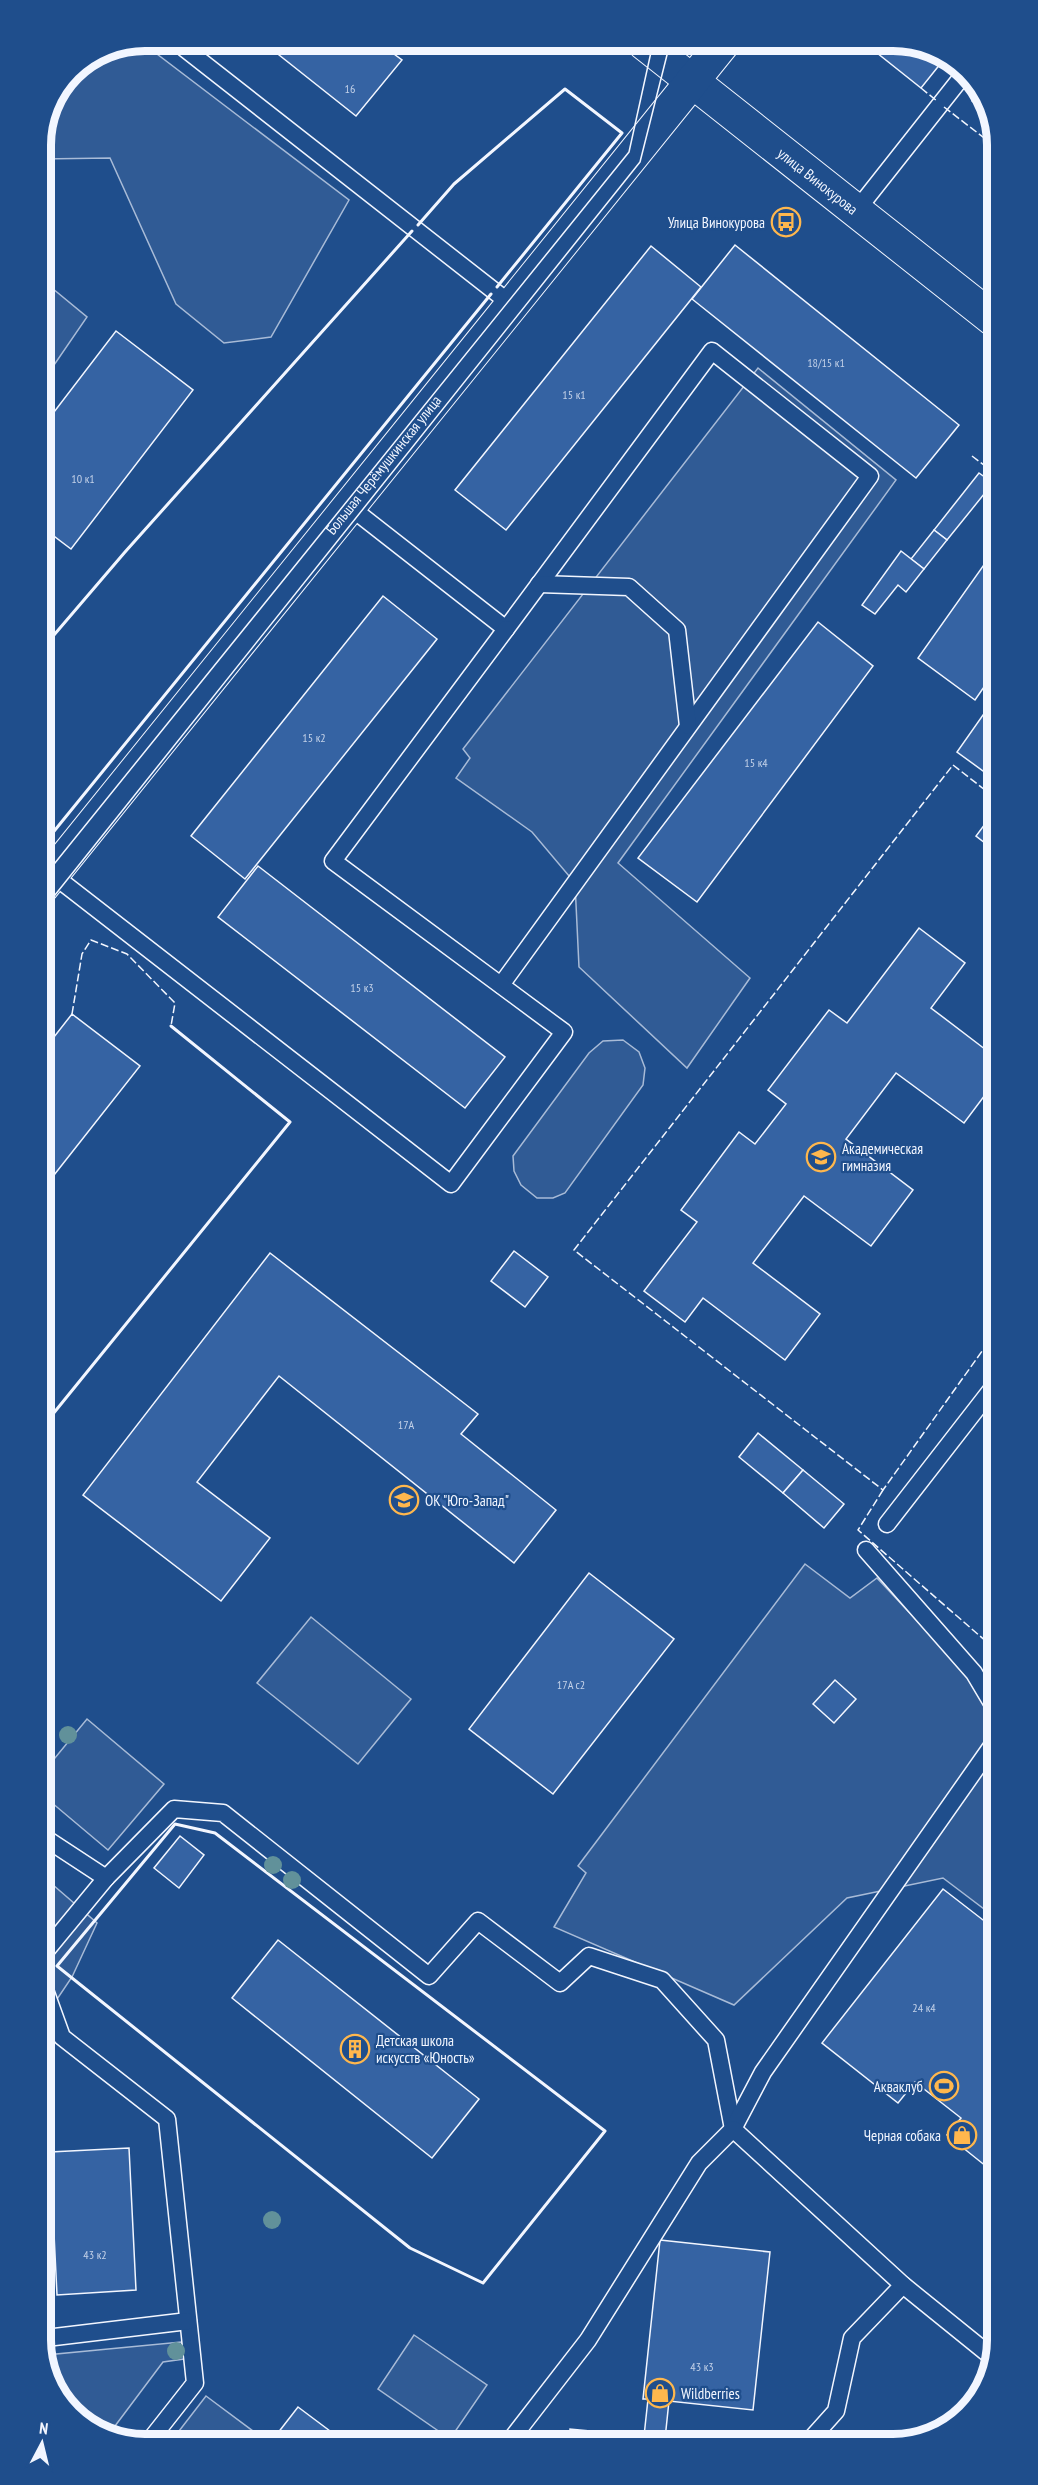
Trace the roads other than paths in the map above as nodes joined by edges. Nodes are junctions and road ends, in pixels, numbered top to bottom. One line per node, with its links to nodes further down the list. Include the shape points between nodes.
1 (188, 51): 7 (lane)
2 (654, 51): 5 (main road, улица Винокурова)
3 (717, 51): 5 (main road, Большая Черёмушкинская улица)
4 (961, 79): 6 (lane)
5 (693, 82): 6 (main road, улица Винокурова); 7 (main road, Большая Черёмушкинская улица)
6 (855, 211): 8 (main road, улица Винокурова)
7 (513, 305): 9 (main road, Большая Черёмушкинская улица)
8 (987, 314)
9 (350, 507): 11 (lane); 13 (main road, Большая Черёмушкинская улица)
10 (539, 584): 11 (lane); 12 (lane, via 629,587 677,630); 12 (lane, via 712,351 870,476)
11 (506, 629): 15 (lane, via 333,861)
12 (688, 726): 15 (lane)
13 (51, 877)
14 (51, 883): 15 (lane, via 451,1184 564,1032)
15 (501, 985)
16 (987, 1395): 17 (lane)
17 (887, 1524)
18 (866, 1550): 19 (lane, via 974,1673)
19 (987, 1695)
20 (987, 1753): 25 (lane, via 763,2072)
21 (51, 1842): 22 (lane)
22 (106, 1878): 23 (lane); 25 (lane, via 174,1809 223,1813 429,1976 478,1921 560,1983 589,1956 662,1980 716,2040)
23 (51, 1945)
24 (51, 2007): 27 (lane, via 62,2037 167,2119)
25 (733, 2129): 26 (lane); 31 (lane, via 699,2163 588,2340)
26 (903, 2284): 29 (lane); 32 (lane, via 852,2338 836,2411)
27 (188, 2321): 28 (lane); 30 (lane, via 195,2383)
28 (51, 2337)
29 (986, 2352)
30 (155, 2434)
31 (515, 2434)
32 (815, 2434)

